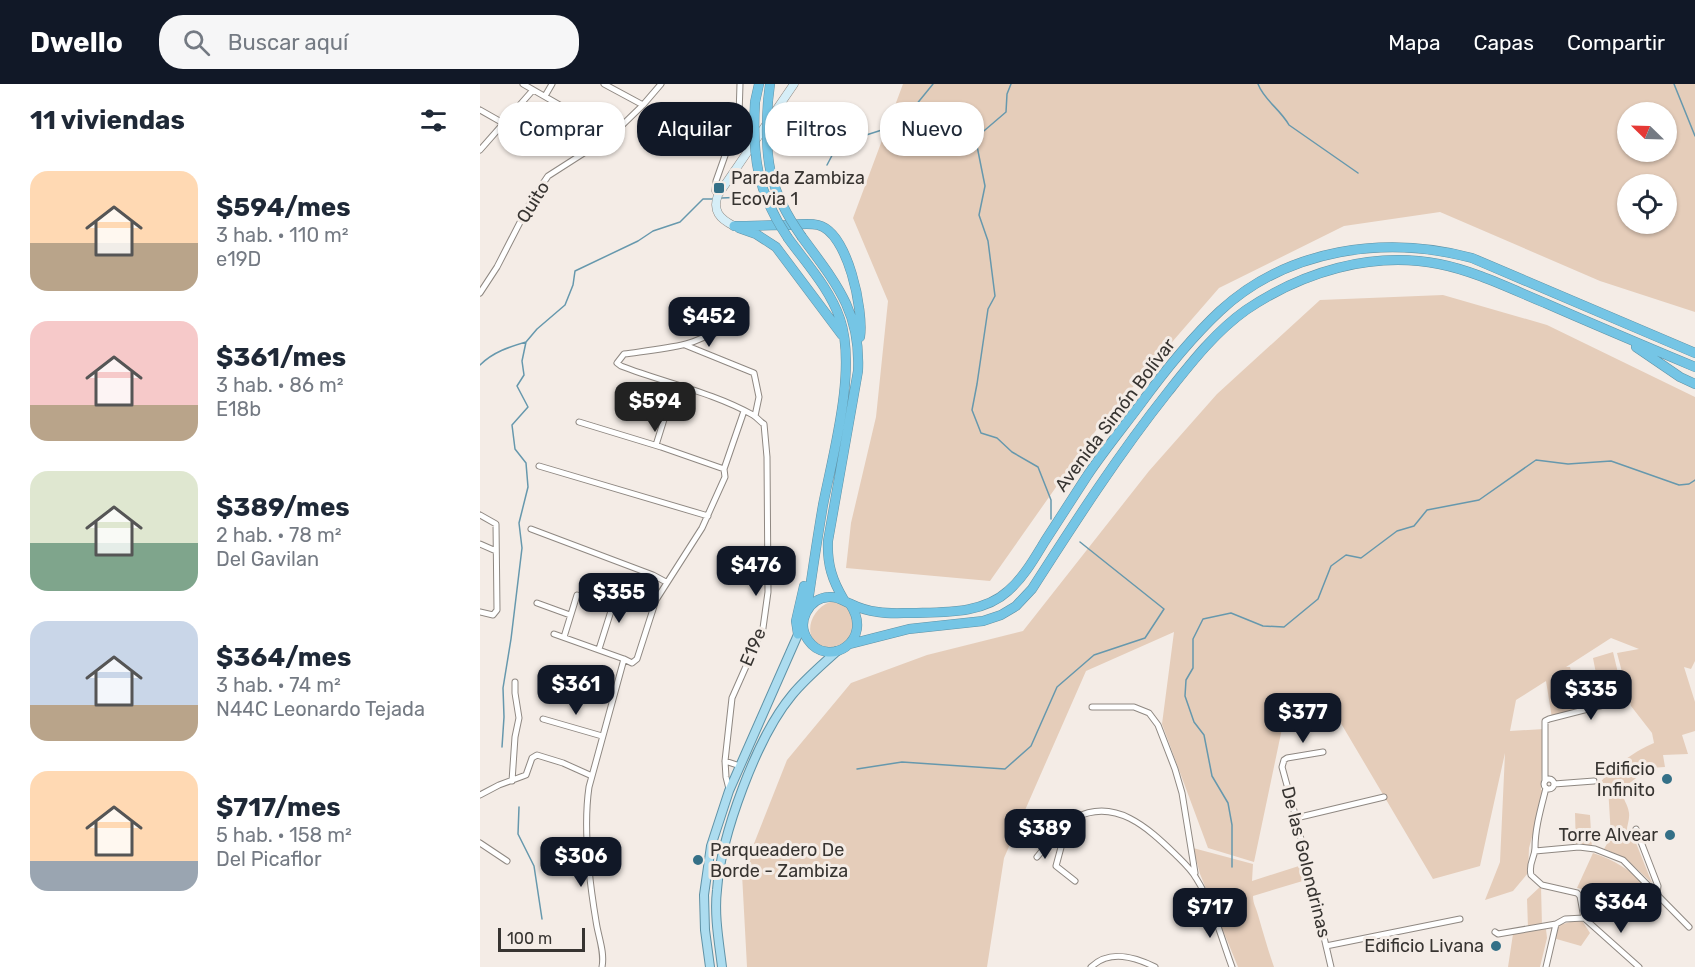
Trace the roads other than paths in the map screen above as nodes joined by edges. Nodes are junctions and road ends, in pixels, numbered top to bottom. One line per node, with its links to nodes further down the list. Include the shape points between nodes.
1 (523, 84): 9 (street)
2 (552, 84): 10 (street)
3 (604, 84): 13 (street)
4 (661, 84): 14 (street, Quito)
5 (740, 84): 22 (street, via 739,116 716,180)
6 (759, 84): 27 (highway, bridge, via 755,158 762,188 773,216 834,304)
7 (770, 84): 29 (highway, bridge, via 765,134 774,187 786,215 848,304)
8 (794, 84): 22 (street)
9 (533, 90): 10 (street); 11 (street)
10 (545, 96): 12 (street)
11 (522, 102)
12 (555, 102)
13 (638, 102)
14 (646, 102)
15 (480, 110): 17 (street)
16 (637, 112): 18 (street, Quito)
17 (498, 120)
18 (625, 123)
19 (498, 129): 20 (street)
20 (480, 150)
21 (579, 156): 24 (street, Quito, via 548,176)
22 (718, 195): 23 (street, via 716,211)
23 (734, 226): 27 (highway, via 776,247); 29 (highway, via 818,225 834,235 843,251 859,304 861,330)
24 (480, 293)
25 (731, 330): 28 (street, via 714,332)
26 (1620, 335): 31 (highway, Avenida Simón Bolívar); 32 (highway); 58 (highway, Avenida Simón Bolívar, via 1468,272 1439,264 1378,262 1316,273 1246,311 1194,360 1131,439 1032,589 1016,606 983,621 909,629)
27 (844, 337): 40 (highway, via 843,395)
28 (684, 345): 33 (street, via 624,354 617,363 711,395); 35 (street, via 754,373 759,397)
29 (857, 345): 49 (highway, via 858,371 827,557 832,578)
30 (1695, 353): 49 (highway, Avenida Simón Bolívar, via 1472,258 1443,250 1382,246 1314,258 1251,288 1221,310 1181,352 1092,469 1022,578 1000,598 967,610 940,612 880,613)
31 (1695, 367)
32 (1695, 384)
33 (744, 411): 35 (street); 39 (street)
34 (666, 413): 37 (street)
35 (755, 416): 70 (street, E19e, via 764,424 767,457 769,571 760,636 732,698)
36 (579, 422): 37 (street)
37 (656, 445): 39 (street)
38 (539, 466): 42 (street)
39 (724, 469): 42 (street, via 725,477)
40 (823, 508): 51 (highway); 56 (highway, via 796,621)
41 (480, 514): 45 (street, via 496,524)
42 (708, 516): 46 (street)
43 (531, 529): 46 (street)
44 (480, 544): 45 (street)
45 (496, 550): 52 (street, via 497,610 493,615)
46 (666, 582): 61 (street, via 656,600 637,659 632,663)
47 (617, 592): 59 (street)
48 (577, 595): 53 (street)
49 (847, 602): 51 (highway, via 828,597); 58 (highway, via 856,613 858,624)
50 (537, 603): 53 (street)
51 (807, 610): 54 (highway)
52 (480, 612)
53 (570, 615): 57 (street)
54 (803, 624): 56 (main road); 60 (highway, via 814,646)
55 (554, 634): 57 (street)
56 (798, 634): 71 (main road)
57 (564, 637): 59 (street)
58 (850, 644): 60 (highway)
59 (599, 649): 61 (street)
60 (837, 651): 100 (main road, via 809,676 780,712 737,806 716,892)
61 (624, 659): 64 (street)
62 (551, 679): 64 (street)
63 (515, 682): 73 (street, via 519,718)
64 (612, 699): 68 (street)
65 (1623, 700): 74 (street, via 1545,721)
66 (1092, 707): 88 (street, via 1134,707 1149,713 1158,725 1182,793)
67 (543, 718): 68 (street)
68 (603, 736): 72 (street)
69 (1323, 752): 81 (street, De las Golondrinas, via 1284,760 1282,767)
70 (725, 760): 71 (street); 78 (street, E19e)
71 (740, 766): 78 (main road)
72 (592, 776): 73 (street, via 537,755 526,775); 98 (street, via 587,800 588,839)
73 (512, 781): 79 (street)
74 (1545, 781): 76 (street, via 1551,779); 77 (street)
75 (1594, 781): 76 (street)
76 (1554, 784): 77 (street)
77 (1546, 788): 85 (street)
78 (729, 791): 99 (main road, via 706,869 705,930)
79 (480, 795)
80 (1384, 797): 81 (street)
81 (1296, 818): 96 (street, De las Golondrinas)
82 (1067, 824): 86 (street); 88 (street, via 1081,815 1101,811 1135,819); 89 (street, via 1056,866)
83 (1636, 829): 90 (street, via 1658,886)
84 (480, 843): 87 (street)
85 (1535, 851): 90 (street, via 1579,847 1610,854 1623,860); 91 (street, via 1530,860 1531,875 1542,885 1577,893)
86 (1037, 857)
87 (507, 861)
88 (1195, 875): 103 (street)
89 (1075, 881)
90 (1657, 894): 94 (street)
91 (1584, 918): 93 (street, via 1564,919); 97 (street)
92 (1460, 919): 96 (street)
93 (1556, 924): 95 (street); 105 (street)
94 (1689, 927)
95 (1496, 932)
96 (1326, 946): 104 (street, De las Golondrinas)
97 (1629, 958): 106 (street); 107 (street)
98 (602, 967)
99 (710, 967)
100 (722, 967)
101 (1091, 967): 102 (street, via 1106,958 1126,956)
102 (1155, 967)
103 (1232, 967)
104 (1330, 967)
105 (1546, 967)
106 (1629, 967)
107 (1639, 967)

